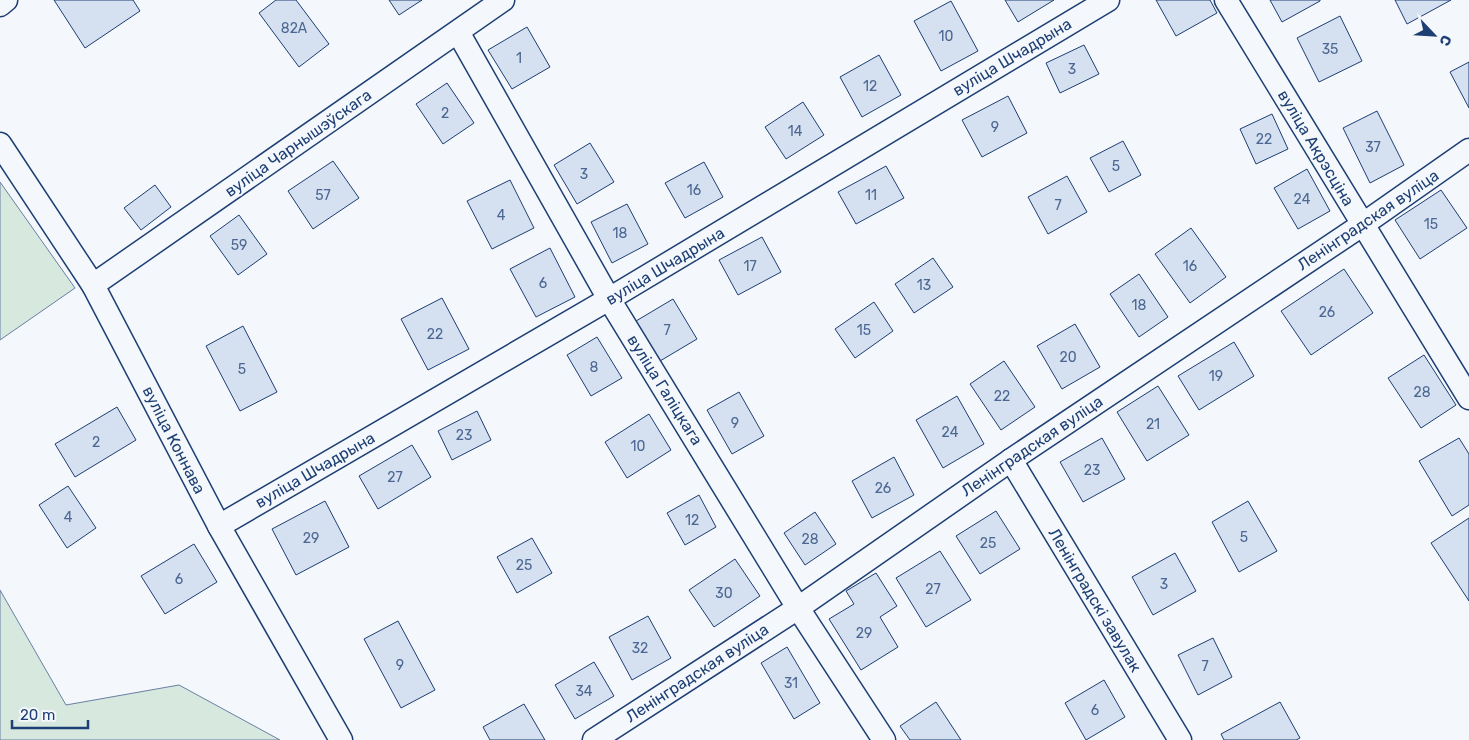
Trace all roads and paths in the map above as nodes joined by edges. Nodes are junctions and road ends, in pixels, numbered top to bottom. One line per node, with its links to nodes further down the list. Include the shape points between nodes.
1 (6, 0): 5 (street)
2 (503, 0): 6 (street, вуліца Чарнышэўскага)
3 (1108, 0): 11 (street, вуліца Шчадрына)
4 (1226, 0): 9 (street, вуліца Акрэсціна)
5 (0, 5)
6 (458, 32): 10 (street, вуліца Чарнышэўскага); 11 (street, вуліца Галіцкага)
7 (0, 144): 10 (street, вуліца Коннава)
8 (1469, 150): 9 (street, Ленінградская вуліца)
9 (1362, 225): 12 (street, вуліца Акрэсціна); 13 (street, Ленінградская вуліца)
10 (93, 285): 14 (street, вуліца Коннава)
11 (609, 299): 14 (street, вуліца Шчадрына); 15 (street, вуліца Галіцкага)
12 (1469, 398)
13 (1011, 460): 15 (street, Ленінградская вуліца); 19 (street, Ленінградскі завулак)
14 (219, 526): 16 (street, вуліца Коннава)
15 (798, 608): 17 (street, Ленінградская вуліца); 18 (street, вуліца Галіцкага)
16 (341, 740)
17 (594, 740)
18 (884, 740)
19 (1180, 740)

